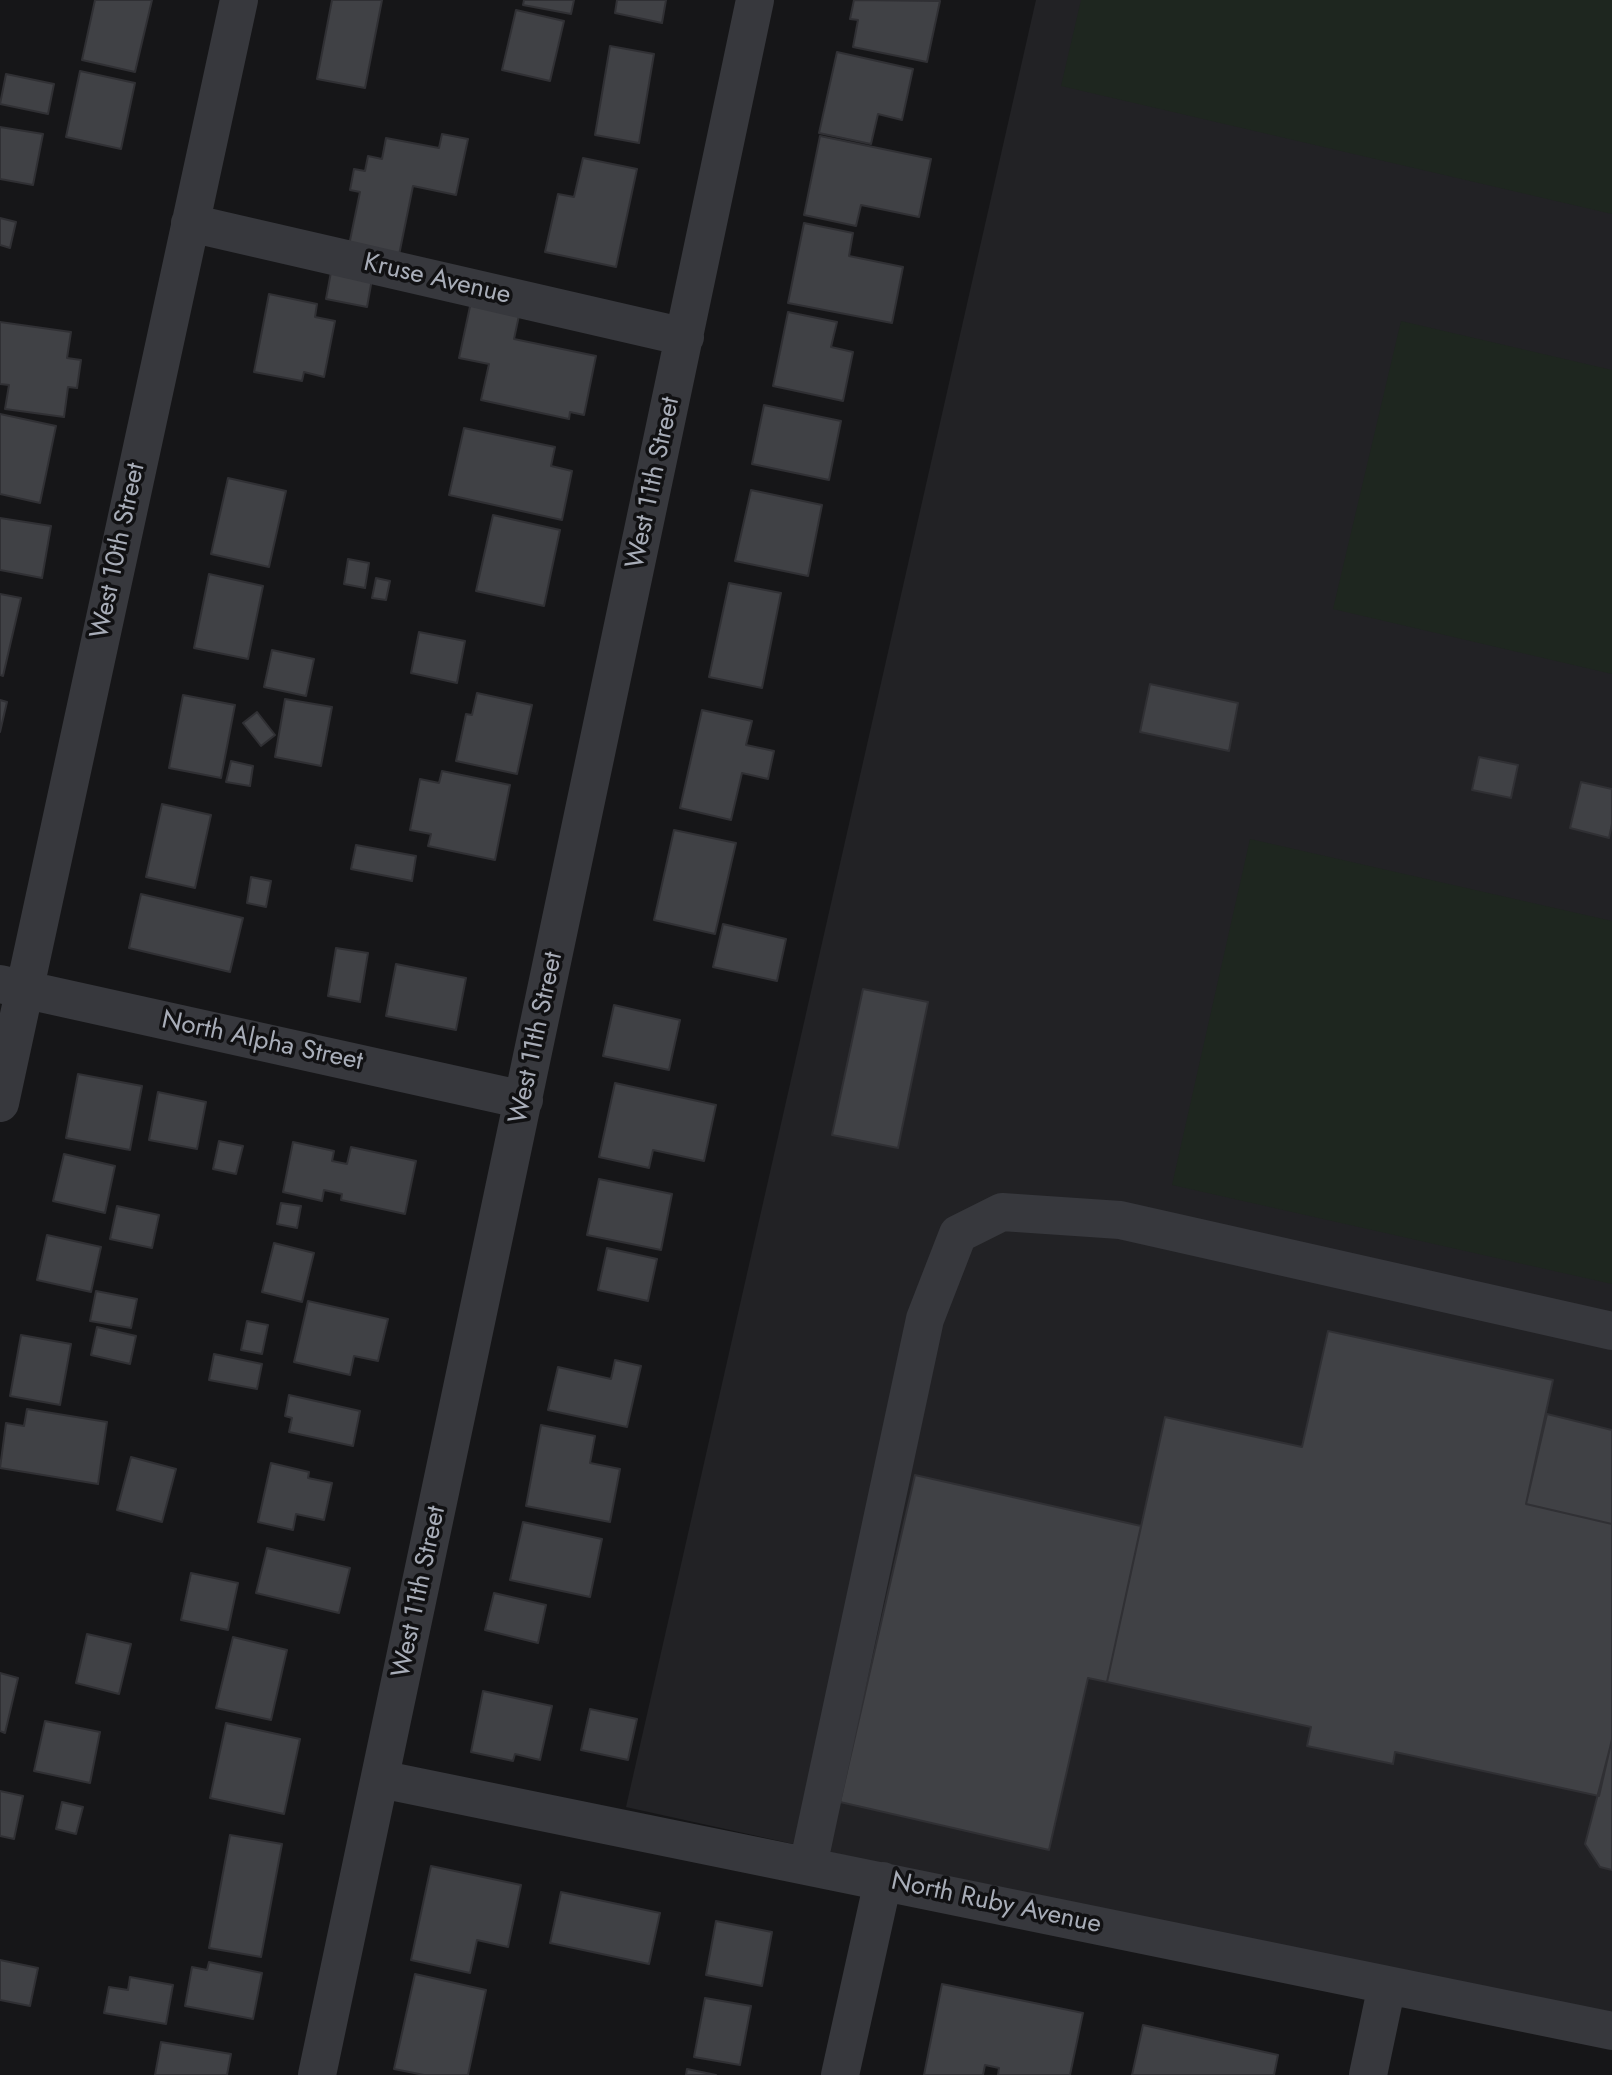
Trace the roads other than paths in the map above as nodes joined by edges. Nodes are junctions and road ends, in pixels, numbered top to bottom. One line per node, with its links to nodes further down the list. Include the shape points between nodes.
1 (239, 0): 3 (street, West 10th Street)
2 (755, 0): 4 (street, West 11th Street)
3 (190, 223): 4 (street, Kruse Avenue); 5 (street, West 10th Street)
4 (685, 337): 6 (street, West 11th Street)
5 (12, 987): 6 (street, North Alpha Street); 7 (street, West 10th Street)
6 (524, 1100): 9 (street, West 11th Street)
7 (0, 1103)
8 (1612, 1331): 10 (street, via 1120,1220 1002,1212 958,1234 925,1319)
9 (380, 1779): 10 (street, North Ruby Avenue); 14 (street, West 11th Street)
10 (808, 1866): 11 (street, North Ruby Avenue)
11 (883, 1881): 12 (street, North Ruby Avenue); 15 (street)
12 (1387, 1984): 13 (street, North Ruby Avenue); 16 (street)
13 (1612, 2031)
14 (317, 2075)
15 (840, 2075)
16 (1368, 2075)

